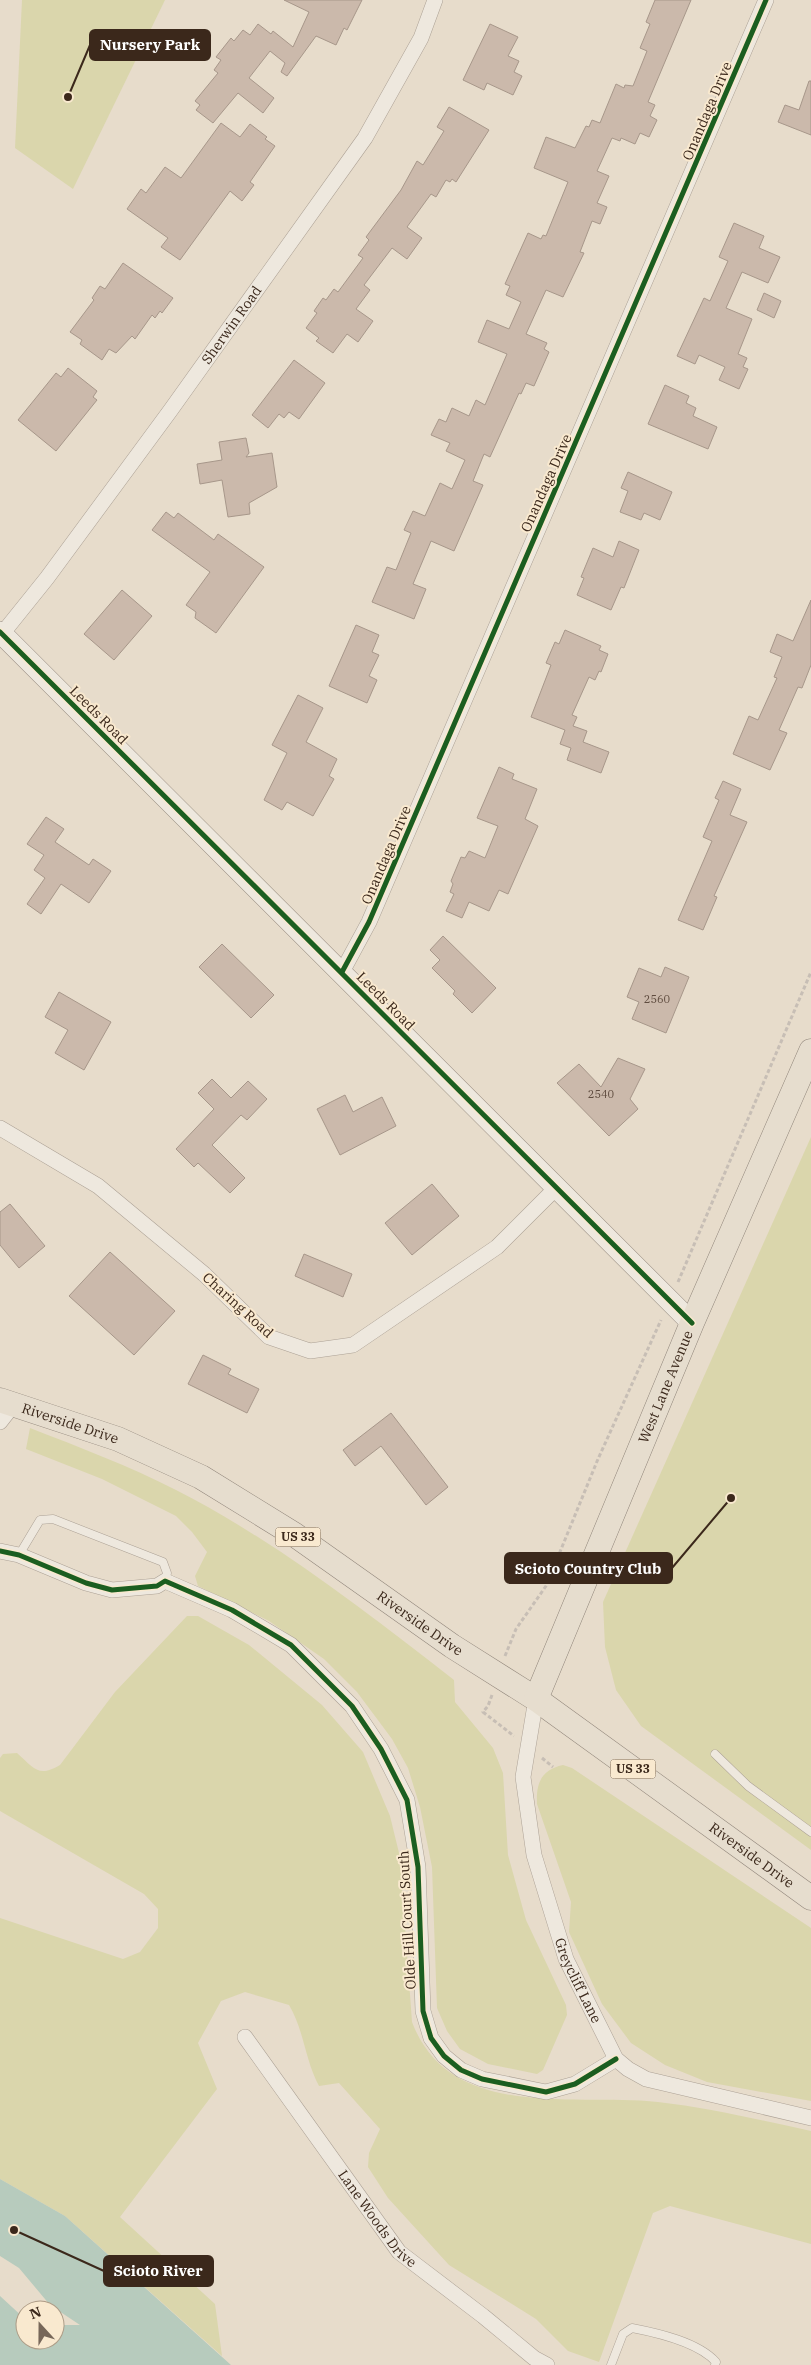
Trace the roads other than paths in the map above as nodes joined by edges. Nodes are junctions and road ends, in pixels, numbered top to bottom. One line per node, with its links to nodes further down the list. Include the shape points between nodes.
1 (435, 0): 3 (street, Sherwin Road, via 421,38 365,138 170,411 47,578)
2 (766, 0): 4 (street, Onandaga Drive, via 377,904)
3 (1, 633): 4 (street, Leeds Road)
4 (342, 972): 7 (street, Leeds Road)
5 (811, 1050): 8 (main road, West Lane Avenue)
6 (0, 1128): 7 (street, Charing Road, via 98,1186 204,1274 269,1337 310,1351 353,1345 497,1248)
7 (556, 1188): 8 (street, Leeds Road)
8 (692, 1323): 13 (main road, West Lane Avenue)
9 (5, 1409): 13 (main road, Riverside Drive / US 33, via 118,1439 201,1477 295,1535 452,1646)
10 (0, 1551): 11 (street)
11 (19, 1555): 12 (street, via 86,1583 112,1590 157,1586); 12 (lane, via 40,1520 54,1519 163,1562 168,1573)
12 (165, 1581): 18 (street, Olde Hill Court South, via 232,1610 291,1645 352,1706 381,1749 407,1800 418,1867 423,2011 431,2038 444,2056 461,2070 482,2080 546,2092 575,2084)
13 (536, 1698): 16 (main road, Riverside Drive / US 33); 18 (street, Greycliff Lane, via 523,1777 534,1855 566,1959)
14 (715, 1754): 15 (lane, via 748,1786)
15 (811, 1832)
16 (811, 1898)
17 (245, 2037): 20 (street, Lane Woods Drive, via 399,2252 534,2358)
18 (616, 2059): 19 (street, Greycliff Lane, via 646,2078)
19 (811, 2118)
20 (548, 2365)
21 (611, 2365): 22 (lane, via 623,2334 632,2328 659,2333 709,2354)
22 (715, 2365)

